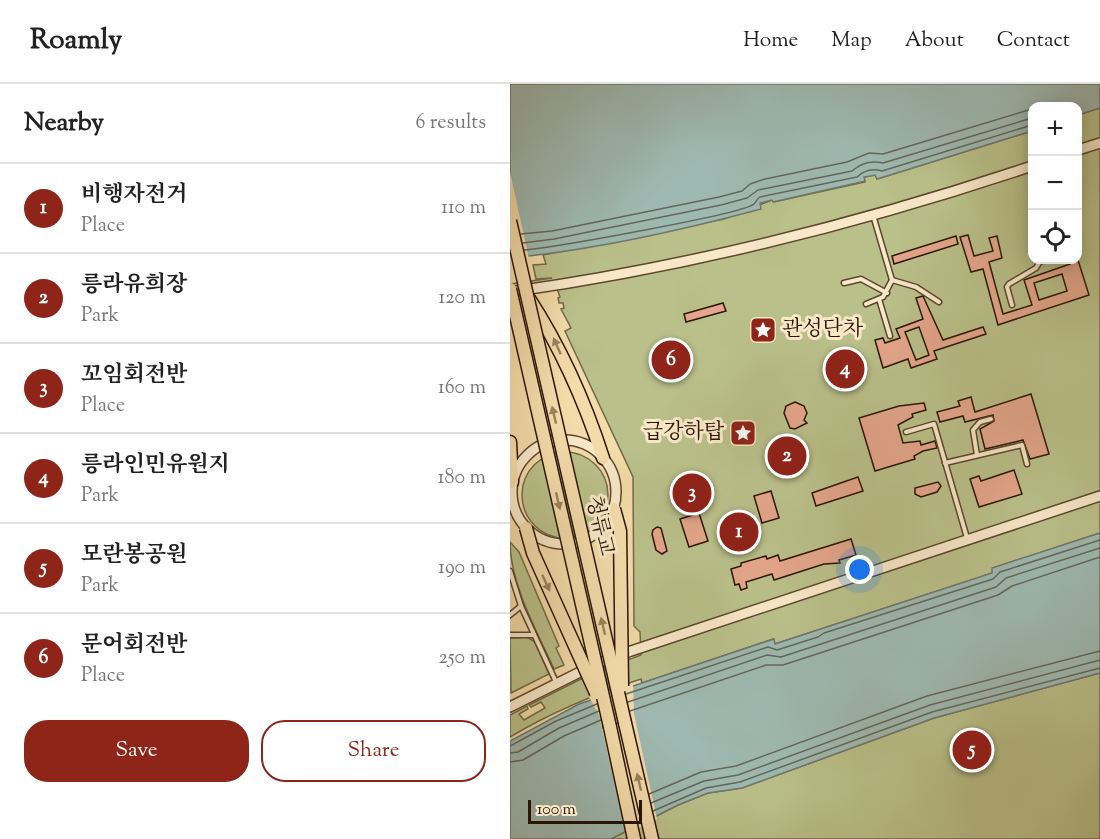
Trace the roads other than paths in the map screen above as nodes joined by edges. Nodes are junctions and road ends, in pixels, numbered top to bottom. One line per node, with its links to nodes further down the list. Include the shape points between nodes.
1 (1100, 143): 2 (street)
2 (1082, 148)
3 (1028, 167): 4 (street)
4 (873, 215): 7 (lane); 11 (street, via 693,261)
5 (510, 221): 9 (main road, 청류교, bridge)
6 (1038, 264): 15 (lane, via 1007,287)
7 (892, 280): 10 (lane); 13 (lane, via 916,287)
8 (844, 283): 10 (lane, via 861,279)
9 (525, 293): 21 (main road, one-way to 9, bridge, via 550,331); 37 (main road, 청류교, one-way to 9, bridge)
10 (887, 293): 12 (lane)
11 (511, 298): 38 (main road, 청류교, one-way to 38, bridge)
12 (879, 299): 14 (lane); 16 (lane)
13 (939, 303)
14 (866, 304)
15 (1012, 305)
16 (890, 336)
17 (991, 419): 20 (lane, via 980,422 973,430)
18 (906, 432): 22 (lane, via 934,424)
19 (510, 442): 24 (main road)
20 (977, 455): 22 (lane); 23 (lane, via 1022,445)
21 (603, 458): 24 (street, bridge, via 582,443 550,442 524,459); 27 (street, via 615,482)
22 (945, 463): 29 (lane)
23 (1027, 464)
24 (512, 482): 26 (street)
25 (1100, 496): 29 (street)
26 (511, 504): 28 (street)
27 (614, 509): 28 (street, bridge, via 596,533 576,543 553,544); 37 (main road, bridge, via 620,531)
28 (526, 528): 38 (main road, one-way to 38, bridge, via 533,553)
29 (967, 539): 35 (street, via 631,651)
30 (510, 571): 31 (lane)
31 (521, 606): 32 (lane); 34 (lane)
32 (510, 615)
33 (510, 635): 34 (lane)
34 (535, 636): 35 (lane)
35 (557, 682): 36 (street)
36 (510, 707)
37 (626, 723): 40 (main road, 청류교, one-way to 37)
38 (610, 728): 39 (main road, 청류교)
39 (634, 839)
40 (652, 839)

